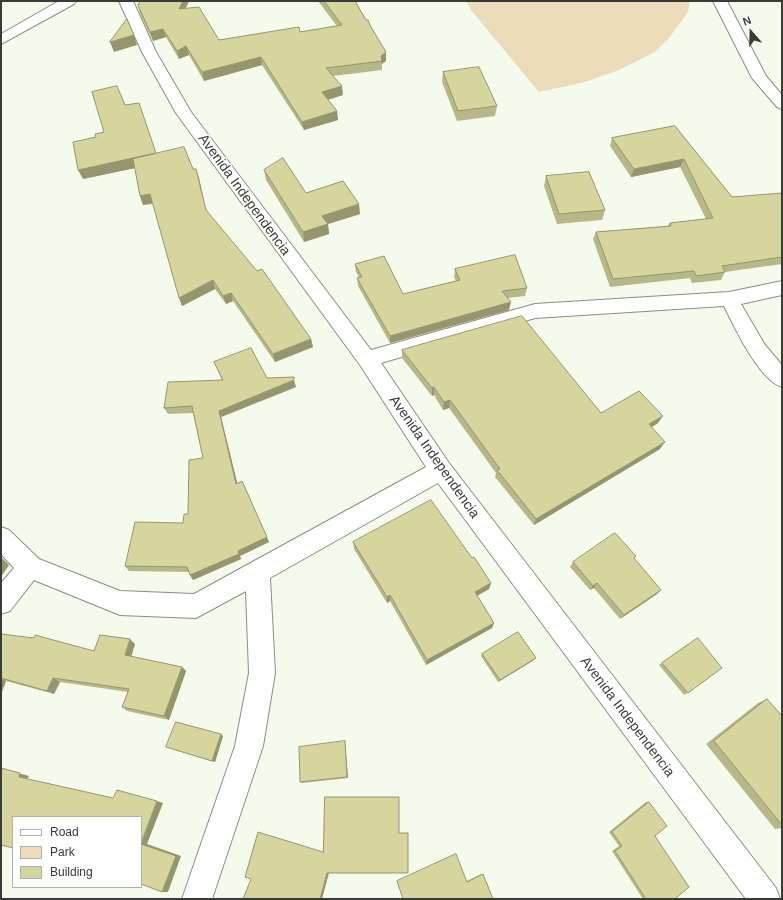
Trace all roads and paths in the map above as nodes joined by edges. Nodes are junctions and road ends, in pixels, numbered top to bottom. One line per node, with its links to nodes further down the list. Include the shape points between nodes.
1 (69, 1): 4 (street)
2 (126, 1): 10 (street, Avenida Independencia, via 149,52 184,113)
3 (720, 1): 6 (street)
4 (1, 40)
5 (774, 77): 6 (street)
6 (760, 78): 7 (street)
7 (782, 104)
8 (782, 288): 9 (street)
9 (729, 299): 10 (street, via 535,311); 11 (street, via 758,351)
10 (366, 359): 12 (street, Avenida Independencia)
11 (782, 379)
12 (441, 470): 15 (street); 18 (street, Avenida Independencia)
13 (1, 538): 14 (street)
14 (30, 567): 15 (street, via 120,603 196,606); 16 (street)
15 (258, 570): 17 (street, via 262,673 249,746)
16 (1, 602)
17 (197, 899)
18 (765, 899)

